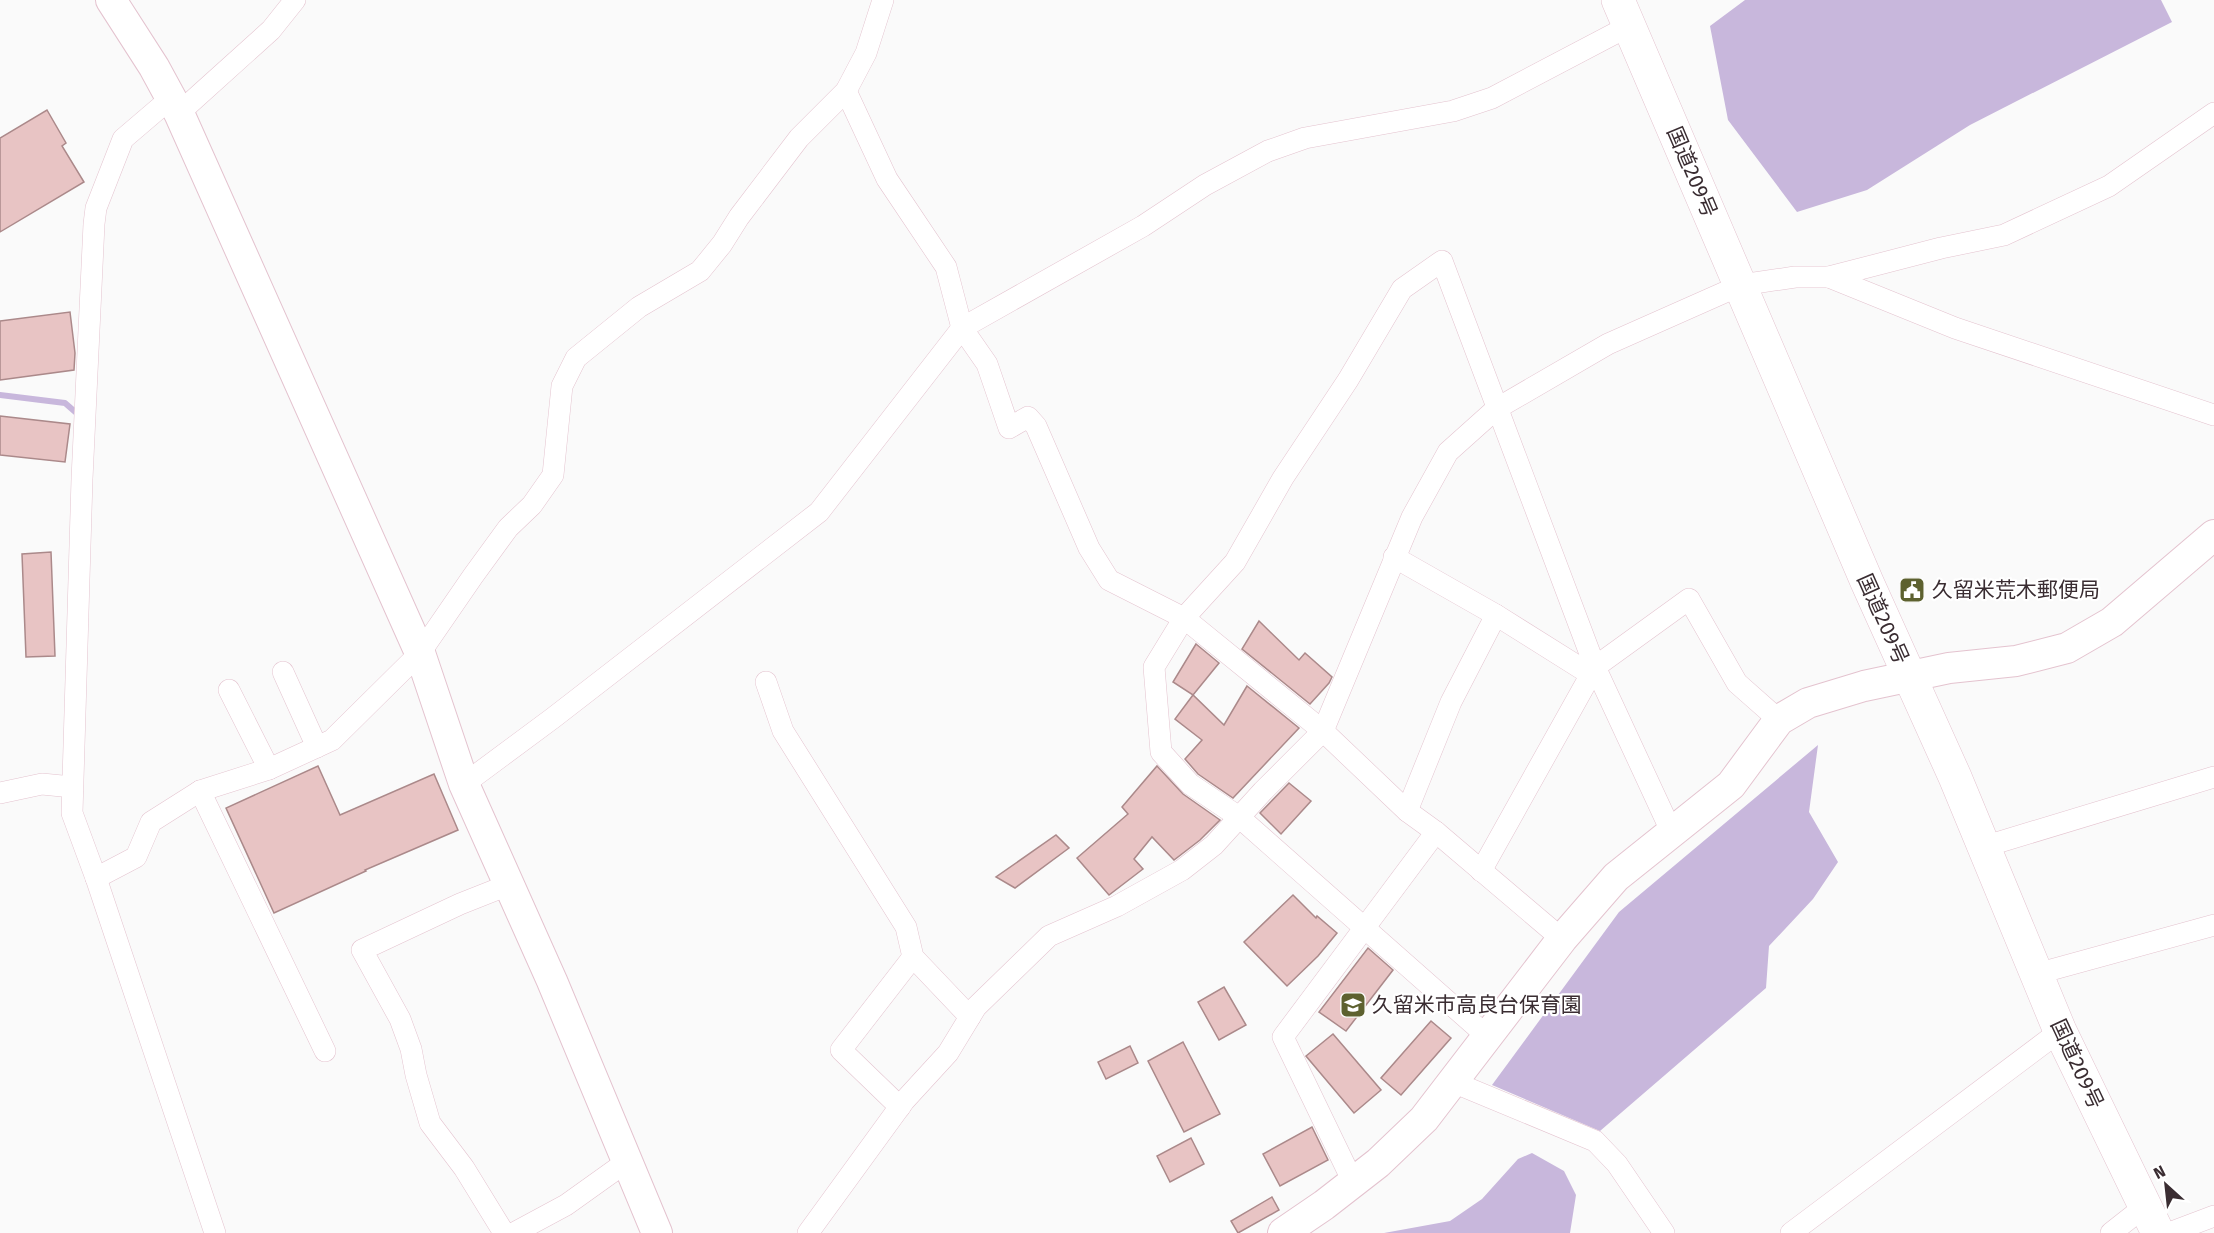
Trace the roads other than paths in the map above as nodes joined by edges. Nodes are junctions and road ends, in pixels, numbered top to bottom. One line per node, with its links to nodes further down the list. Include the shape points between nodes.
1 (111, 0): 6 (street)
2 (294, 0): 6 (street, via 271,30)
3 (883, 0): 5 (street, via 866,53)
4 (1623, 13): 9 (highway, 国道209号); 10 (street, via 1492,98 1443,113 1305,138 1268,151)
5 (846, 91): 10 (street, via 887,179 946,267); 17 (street, via 799,138 700,272 639,308 576,358 562,386 553,476 532,505 508,528)
6 (175, 106): 17 (street); 29 (street, via 123,138 96,208)
7 (2214, 113): 8 (street, via 2109,186 2004,235)
8 (1829, 277): 9 (street, via 1795,277); 12 (street, via 1955,328)
9 (1741, 285): 11 (street, via 1608,344); 20 (highway, 国道209号)
10 (962, 328): 16 (street, via 987,364 1009,428 1028,417 1036,426 1089,548 1109,580); 28 (street, via 819,512)
11 (1496, 409): 14 (street, via 1448,452); 16 (street, via 1442,261 1402,289 1235,562); 18 (street)
12 (2214, 415)
13 (2214, 535): 20 (street, via 2112,622 2067,648 2016,661)
14 (1394, 557): 15 (street); 24 (street)
15 (1496, 615): 18 (street); 32 (street, via 1451,702)
16 (1184, 618): 24 (street); 33 (street, via 1154,667 1161,752 1190,784)
17 (420, 653): 25 (street, via 332,740); 28 (street)
18 (1593, 670): 23 (street, via 1689,599 1737,683); 35 (street); 37 (street)
19 (283, 672): 25 (street)
20 (1909, 677): 23 (street, via 1808,703); 36 (highway, 国道209号)
21 (766, 682): 43 (street, via 783,731 906,927)
22 (229, 690): 26 (street)
23 (1779, 720): 35 (street, via 1731,785)
24 (1323, 731): 32 (street); 33 (street)
25 (317, 747): 26 (street)
26 (269, 769): 30 (street)
27 (2214, 777): 36 (street)
28 (464, 783): 39 (street)
29 (72, 786): 31 (street, via 42,784); 38 (street, via 72,813)
30 (200, 791): 38 (street, via 151,822 136,858); 48 (street)
31 (0, 793)
32 (1407, 811): 34 (street)
33 (1239, 817): 41 (street); 45 (street, via 1214,845 1182,870 1117,906 1049,936)
34 (1436, 832): 37 (street); 41 (street)
35 (1672, 833): 42 (street, via 1616,877)
36 (1983, 847): 44 (highway, 国道209号)
37 (1481, 871): 42 (street)
38 (96, 878): 55 (street)
39 (508, 885): 51 (street); 56 (street, via 362,950 400,1018 430,1123 464,1168)
40 (2214, 925): 44 (street)
41 (1364, 926): 47 (street); 52 (street, via 1283,1037)
42 (1562, 939): 47 (street)
43 (913, 957): 45 (street); 50 (street, via 841,1050)
44 (2036, 974): 46 (highway, 国道209号)
45 (970, 1017): 50 (street, via 948,1053)
46 (2060, 1031): 54 (highway, 国道209号); 62 (street)
47 (1488, 1037): 49 (street)
48 (325, 1051)
49 (1453, 1082): 52 (street, via 1424,1119); 61 (street, via 1595,1141 1617,1164)
50 (900, 1107): 59 (street)
51 (629, 1160): 57 (street, via 566,1205); 58 (street)
52 (1353, 1182): 60 (street)
53 (2214, 1216): 64 (street)
54 (2151, 1220): 63 (street)
55 (215, 1233)
56 (504, 1233)
57 (514, 1233)
58 (657, 1233)
59 (808, 1233)
60 (1283, 1233)
61 (1664, 1233)
62 (1791, 1233)
63 (2111, 1233)
64 (2169, 1233)

